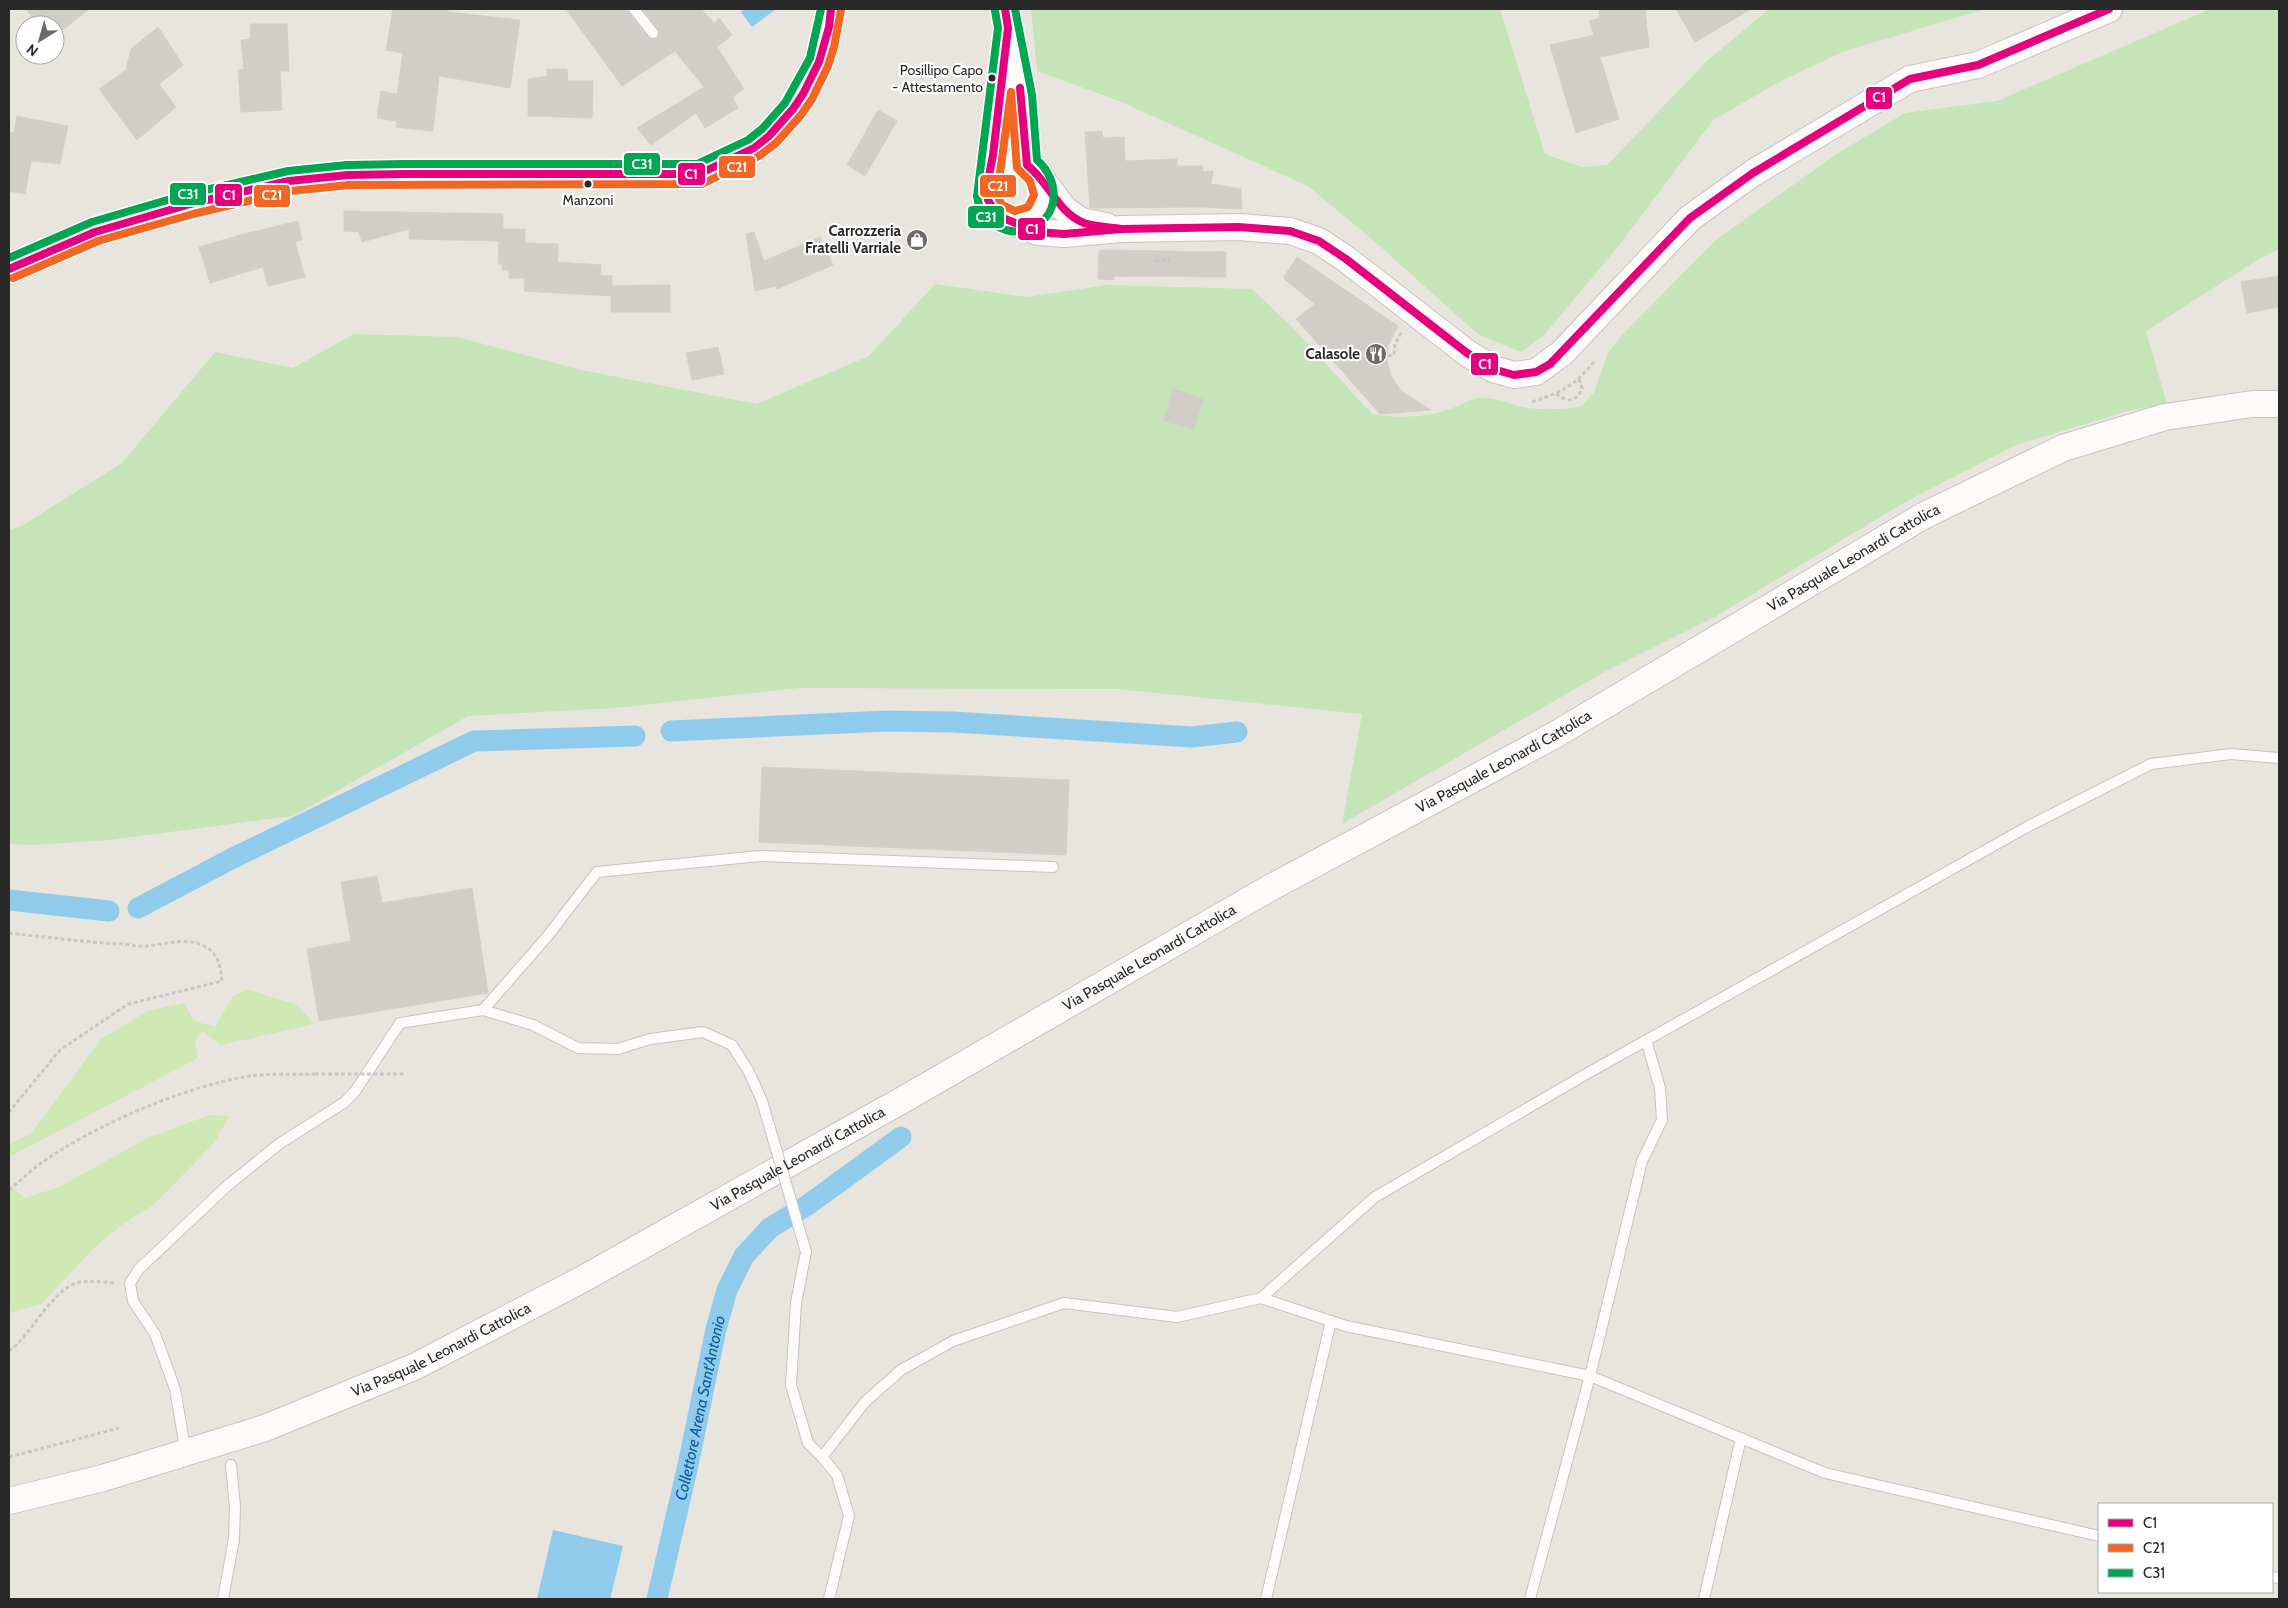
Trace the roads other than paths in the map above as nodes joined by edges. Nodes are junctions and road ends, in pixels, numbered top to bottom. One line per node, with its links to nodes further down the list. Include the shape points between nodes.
1 (634, 9): 5 (lane)
2 (831, 9): 10 (street, via 817,68 800,102 769,137 733,159 699,174 405,174 289,181 190,204 95,232)
3 (2109, 9): 9 (street, via 1978,65 1910,79 1753,173 1690,218 1562,353 1536,372 1514,375 1493,369 1467,353 1319,241 1290,231 1239,227)
4 (1007, 18): 6 (street); 7 (street)
5 (653, 33)
6 (1034, 172): 7 (street, via 1009,164 993,173); 8 (street, via 1045,187 1042,207 1027,220); 9 (street, via 1064,209 1081,221)
7 (988, 182): 8 (street, via 988,200 992,209)
8 (1007, 220): 9 (street, via 1038,232 1064,234)
9 (1121, 230)
10 (9, 269)
11 (2279, 404): 20 (street, Via Pasquale Leonardi Cattolica, via 2252,404 2165,417 2064,448 1924,516 1553,736 1268,889 906,1098 517,1315 414,1367 346,1396 266,1428)
12 (2279, 758): 15 (lane, via 2232,754 2151,764 2027,826)
13 (1053, 867): 14 (lane, via 760,856 597,872 546,938)
14 (483, 1010): 20 (lane, via 400,1023 345,1102 279,1144 228,1186 139,1269 130,1283 133,1301 155,1334 176,1389); 21 (lane, bridge, via 533,1025 578,1048 618,1049 650,1039 702,1032 732,1045 762,1101 806,1252 796,1303 791,1385 808,1443)
15 (1646, 1040): 16 (lane, via 1375,1197); 18 (lane, via 1660,1088 1662,1120 1642,1161)
16 (1261, 1298): 17 (lane); 21 (lane, via 1177,1317 1064,1304 953,1341 901,1370 872,1396)
17 (1331, 1321): 18 (lane); 27 (lane)
18 (1590, 1376): 19 (lane); 28 (lane)
19 (1742, 1438): 24 (lane, via 1825,1473); 29 (lane)
20 (186, 1453): 23 (street, Via Pasquale Leonardi Cattolica)
21 (822, 1457): 26 (lane, via 837,1475 849,1516)
22 (231, 1465): 25 (lane, via 234,1538)
23 (9, 1501)
24 (2098, 1536)
25 (223, 1599)
26 (829, 1599)
27 (1266, 1599)
28 (1530, 1599)
29 (1704, 1599)

